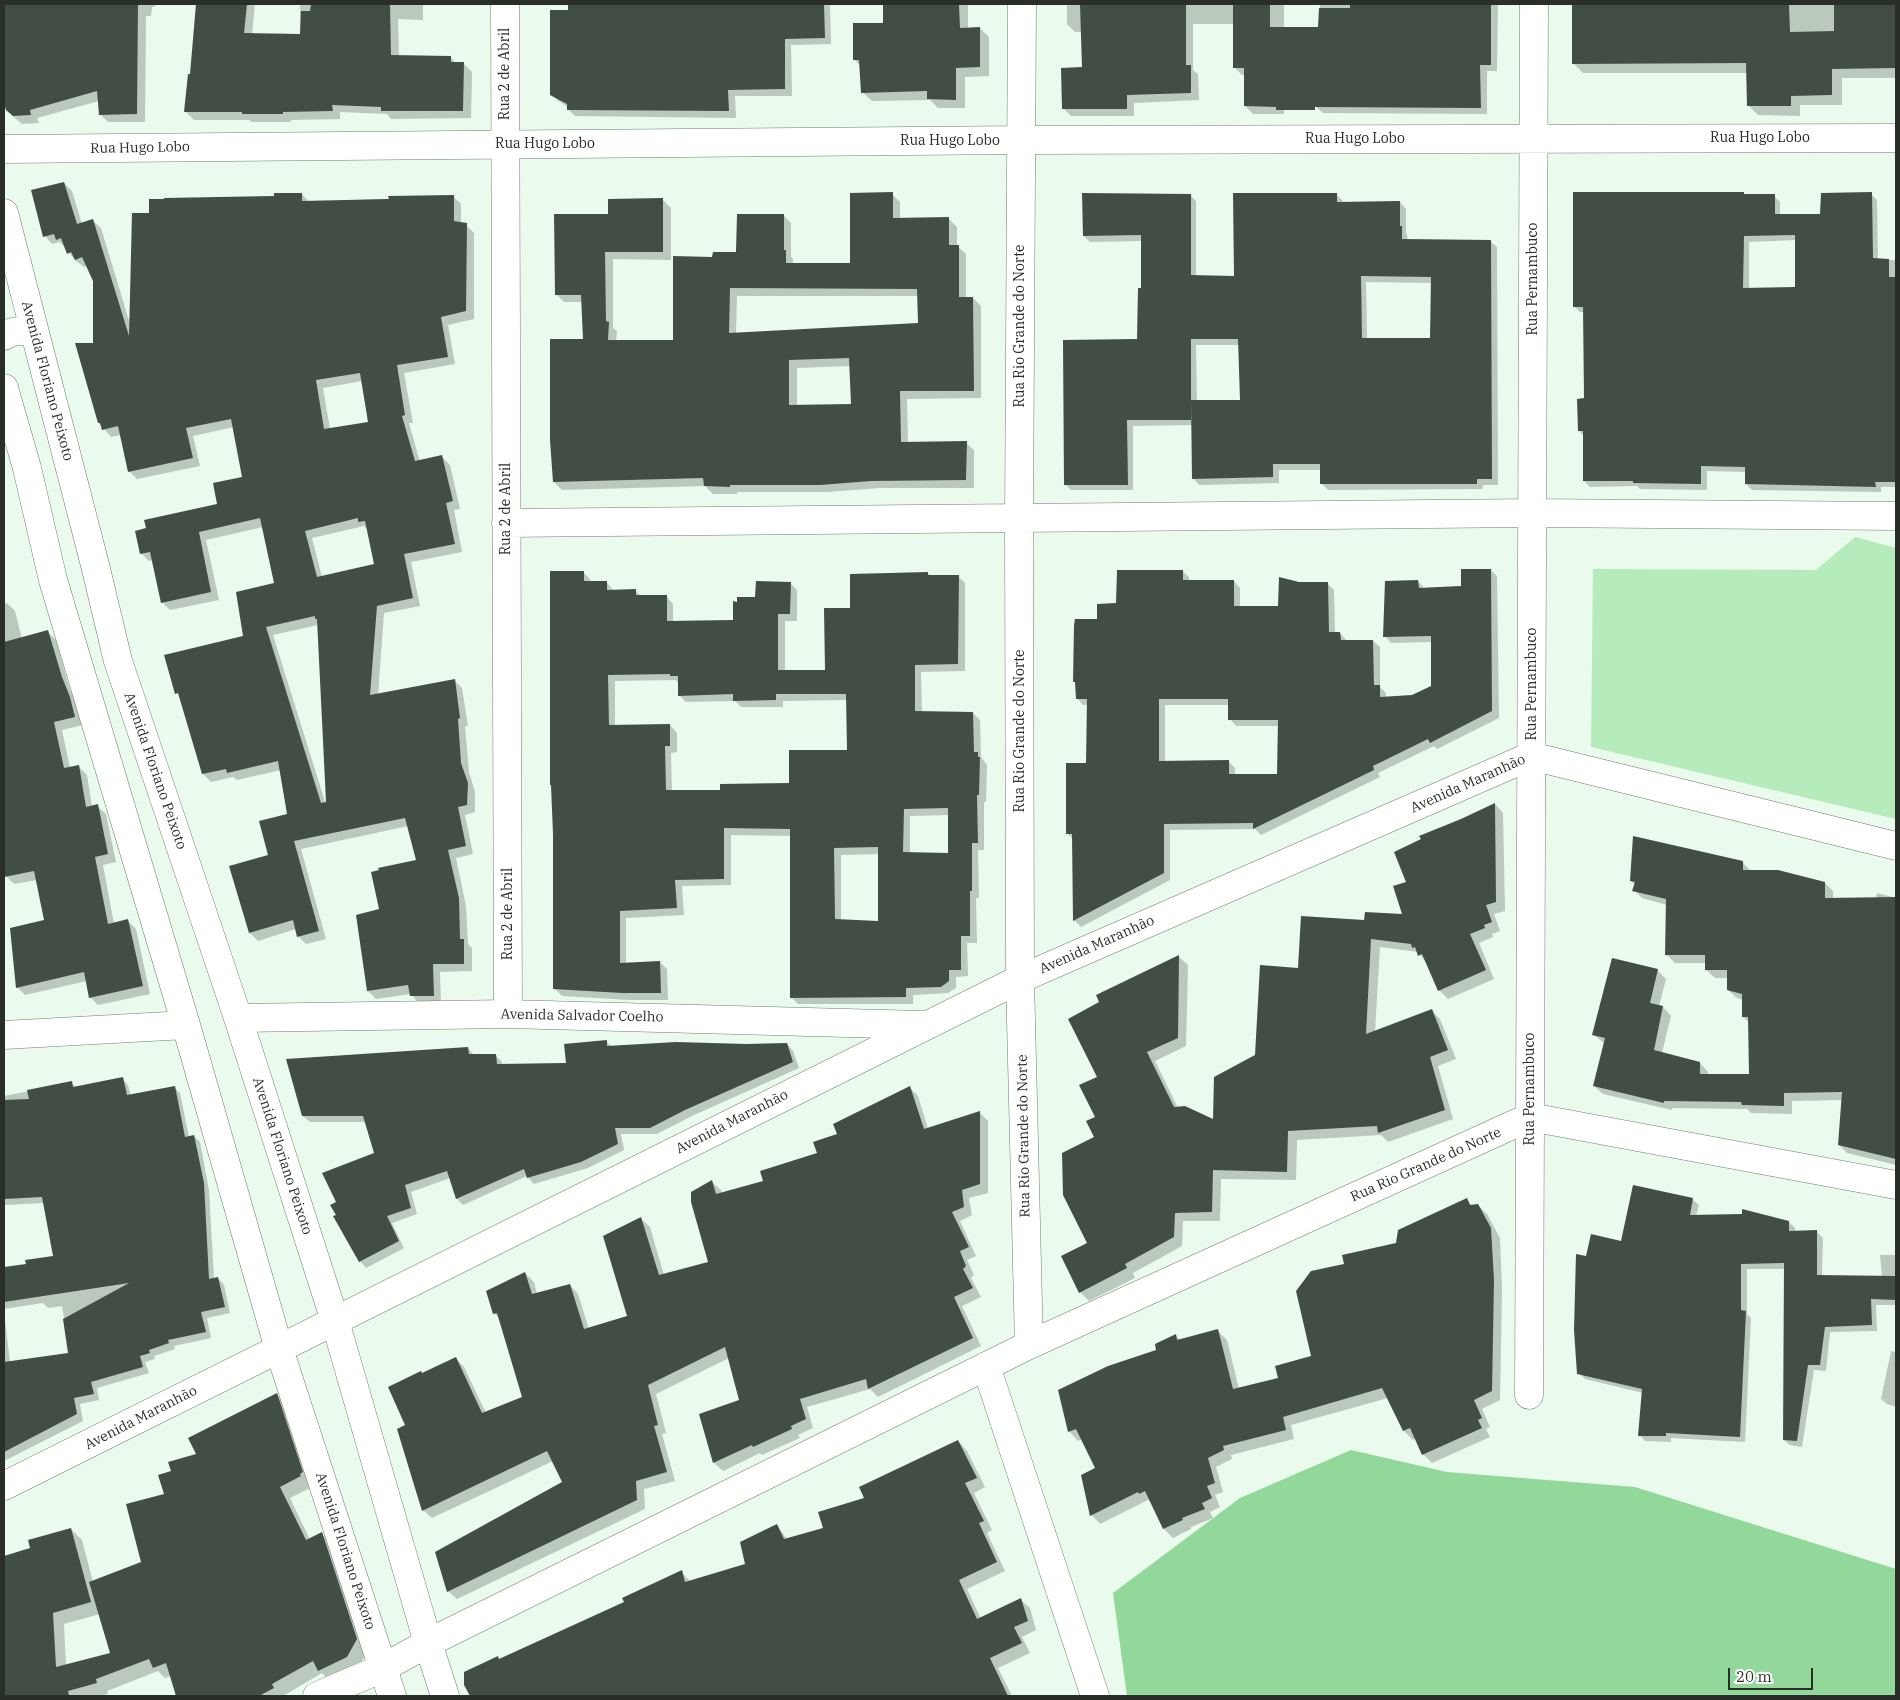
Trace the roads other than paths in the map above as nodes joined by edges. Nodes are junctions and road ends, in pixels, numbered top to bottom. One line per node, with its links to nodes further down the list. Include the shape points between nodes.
1 (505, 4): 7 (street, Rua 2 de Abril)
2 (1022, 4): 6 (street, Rua Rio Grande do Norte)
3 (1534, 4): 4 (street, Rua Pernambuco)
4 (1534, 138): 5 (street, Rua Hugo Lobo); 6 (street, Rua Hugo Lobo); 15 (street, Rua Pernambuco)
5 (1896, 138)
6 (1022, 140): 7 (street, Rua Hugo Lobo); 17 (street, Rua Rio Grande do Norte)
7 (505, 144): 8 (street, Rua Hugo Lobo); 18 (street, Rua 2 de Abril)
8 (4, 149)
9 (4, 213): 10 (street, Avenida Floriano Peixoto)
10 (9, 258): 11 (street, Avenida Floriano Peixoto)
11 (35, 333): 12 (street, via 9,332); 19 (street, Avenida Floriano Peixoto)
12 (4, 336)
13 (4, 388): 14 (street, Avenida Floriano Peixoto)
14 (15, 471): 20 (street, Avenida Floriano Peixoto)
15 (1532, 513): 16 (street); 17 (street); 23 (street, Rua Pernambuco)
16 (1896, 516)
17 (1019, 519): 18 (street); 25 (street, Rua Rio Grande do Norte)
18 (506, 523): 26 (street, Rua 2 de Abril)
19 (95, 566): 20 (street, via 86,583 78,588); 21 (street, Avenida Floriano Peixoto)
20 (53, 580): 22 (street, Avenida Floriano Peixoto)
21 (118, 661): 22 (street, via 99,652); 27 (street, Avenida Floriano Peixoto)
22 (79, 669): 28 (street, Avenida Floriano Peixoto)
23 (1531, 756): 24 (street, Avenida Maranhão); 25 (street, Avenida Maranhão); 31 (street, Rua Pernambuco)
24 (1896, 846)
25 (1020, 979): 29 (street, Avenida Maranhão); 34 (street, Rua Rio Grande do Norte)
26 (508, 1014): 27 (street, Avenida Salvador Coelho); 29 (street, Avenida Salvador Coelho)
27 (238, 1018): 33 (street, Avenida Floriano Peixoto)
28 (186, 1025): 30 (street); 35 (street, Avenida Floriano Peixoto)
29 (925, 1025): 33 (street, Avenida Maranhão)
30 (4, 1035)
31 (1530, 1117): 32 (street); 34 (street, Rua Rio Grande do Norte); 37 (street, Rua Pernambuco)
32 (1896, 1185)
33 (335, 1321): 35 (street); 39 (street, Avenida Floriano Peixoto)
34 (1029, 1345): 36 (street)
35 (278, 1349): 38 (street, Avenida Maranhão); 40 (street, Avenida Floriano Peixoto)
36 (986, 1366): 39 (street); 44 (street)
37 (1529, 1395)
38 (4, 1486)
39 (428, 1643): 40 (street); 43 (street, Avenida Floriano Peixoto)
40 (383, 1668): 41 (street); 42 (street, Avenida Floriano Peixoto)
41 (318, 1696)
42 (392, 1696)
43 (445, 1696)
44 (1095, 1696)

